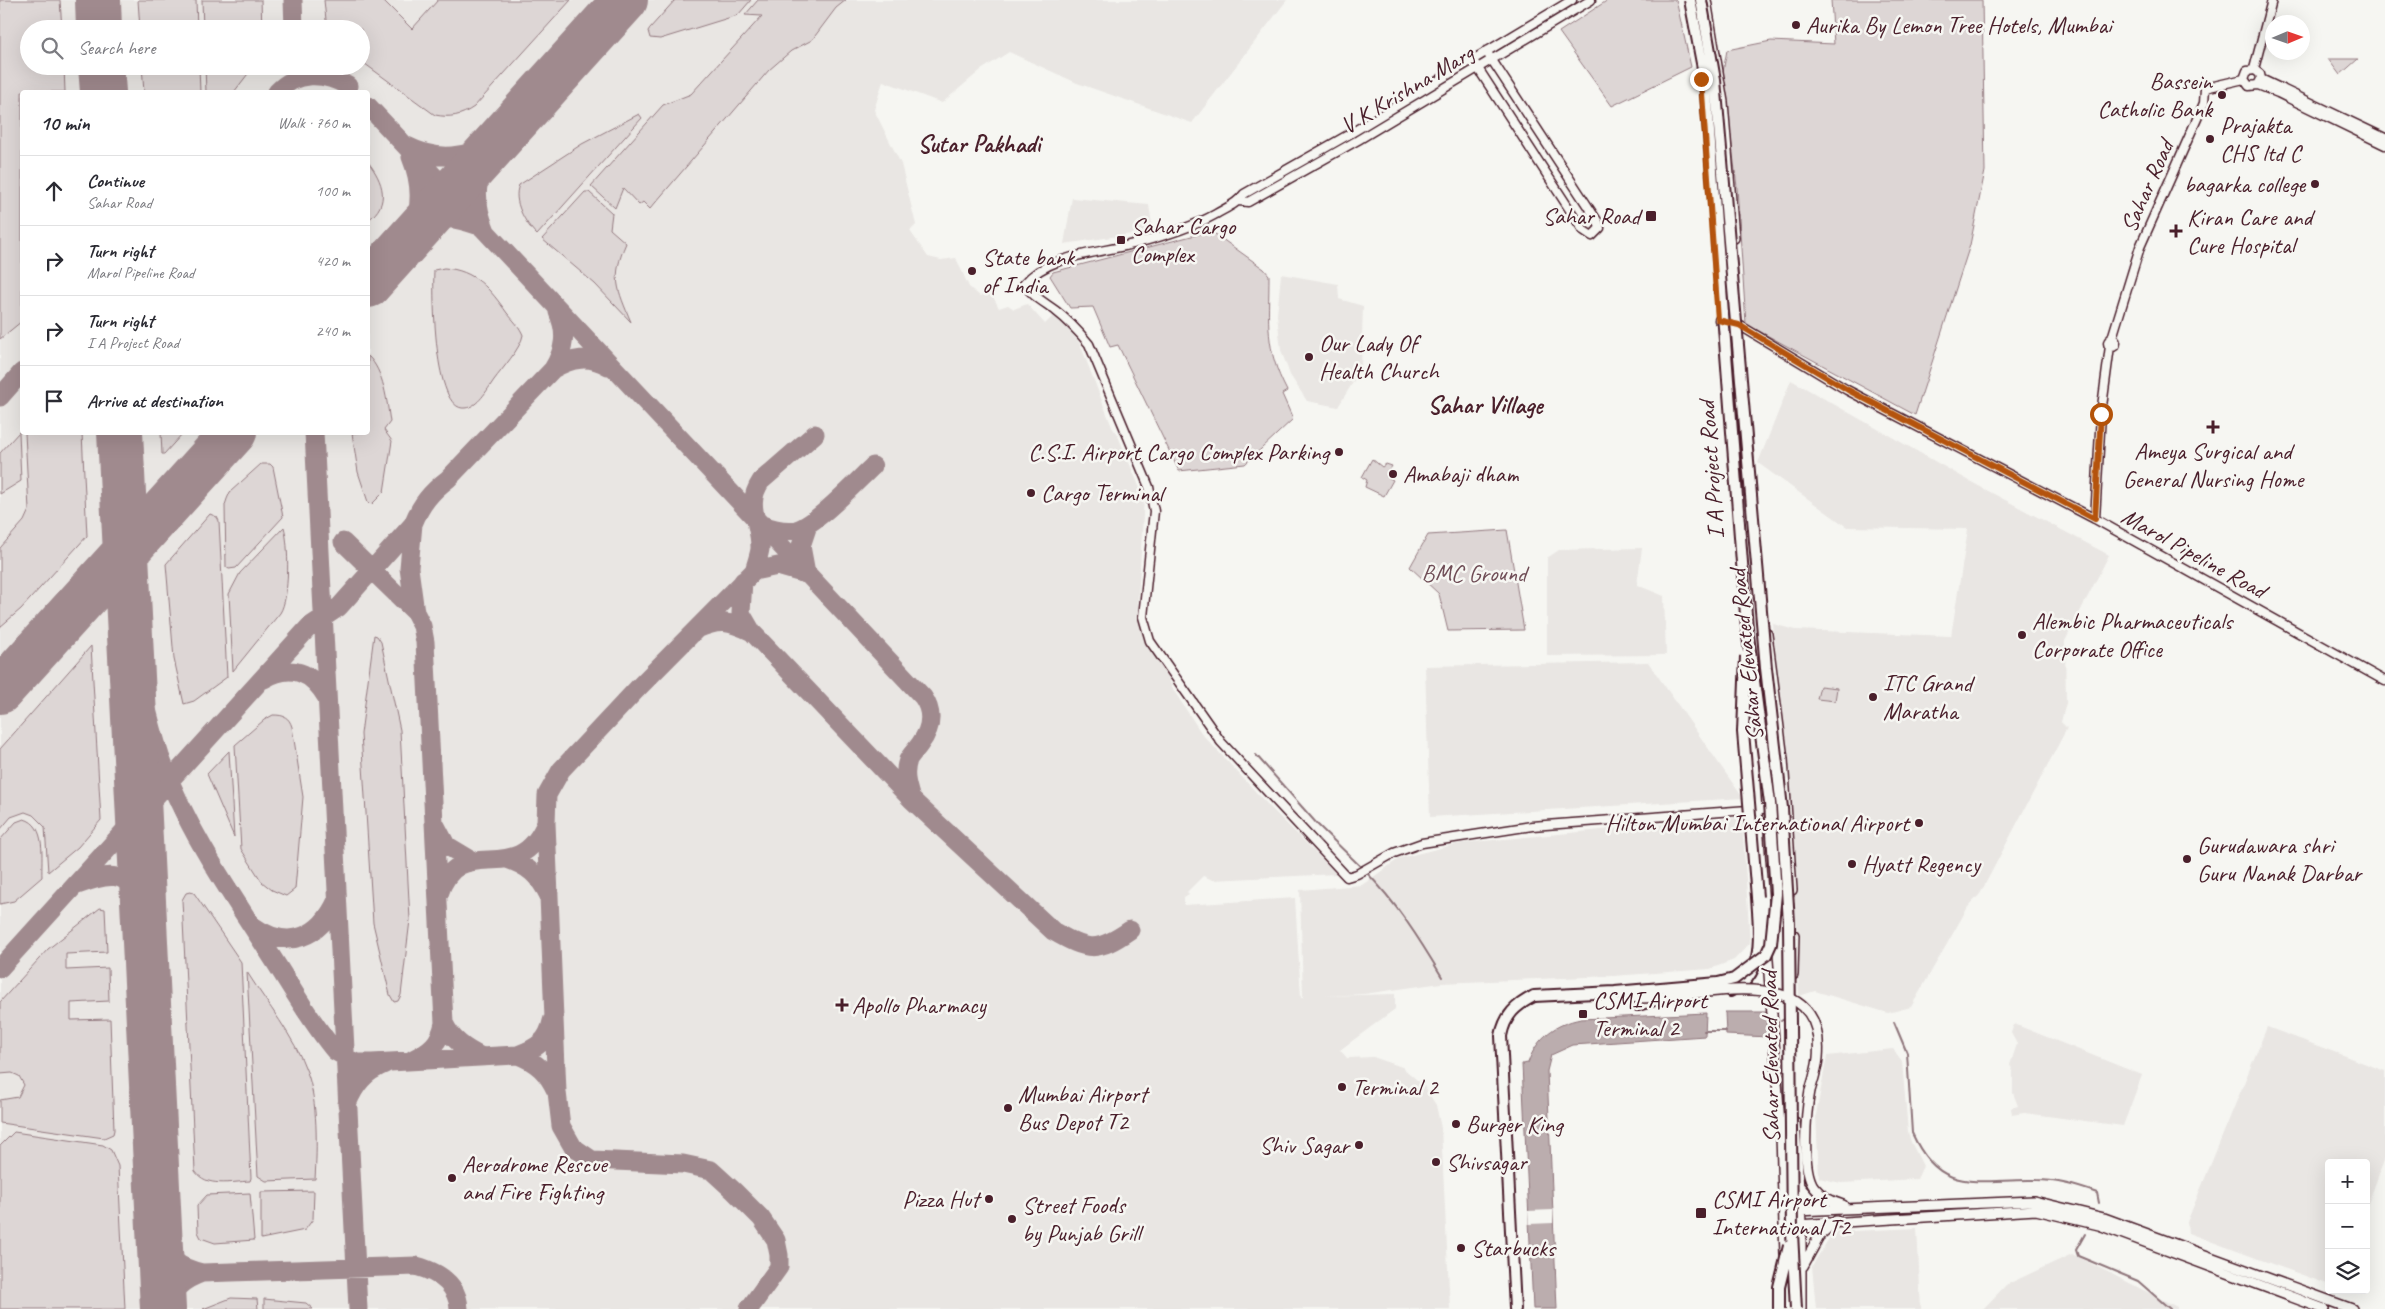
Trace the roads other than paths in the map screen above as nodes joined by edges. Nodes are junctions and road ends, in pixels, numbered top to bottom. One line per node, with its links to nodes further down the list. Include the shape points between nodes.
1 (1572, 0): 8 (street, V K Krishna Marg)
2 (1591, 0): 10 (street, V K Krishna Marg)
3 (1686, 0): 20 (main road, I A Project Road, via 1701,79)
4 (1690, 0): 23 (main road, Sahar Elevated Road, bridge, via 1705,79)
5 (1701, 0): 37 (main road, Sahar Elevated Road, bridge, via 1715,80 1766,668 1782,808 1789,923)
6 (1706, 0): 21 (main road, via 1723,102)
7 (2272, 0): 12 (street)
8 (1486, 51): 9 (street, V K Krishna Marg); 10 (street)
9 (1472, 60): 11 (street); 15 (street, V K Krishna Marg)
10 (1492, 60): 11 (street, V K Krishna Marg); 11 (street, via 1598,222 1600,228 1592,236 1583,230)
11 (1478, 69): 17 (street, V K Krishna Marg)
12 (2254, 70): 13 (street, via 2247,71); 14 (street, via 2260,74)
13 (2244, 79): 14 (street, via 2249,86); 22 (street, Sahar Road, via 2205,88 2204,103 2140,247 2111,342 2101,414)
14 (2260, 82): 16 (street)
15 (1352, 132): 17 (street); 19 (street, V K Krishna Marg, via 1244,194)
16 (2381, 138): 18 (street)
17 (1358, 140): 19 (street, V K Krishna Marg, via 1248,202)
18 (2385, 145)
19 (1239, 202): 25 (street, V K Krishna Marg, via 1187,227 1134,244 1051,263 1033,273 1024,284 1030,294 1057,312 1089,344 1149,487 1154,511 1143,617 1150,641 1221,742 1347,877 1394,852 1422,843 1532,826)
20 (1718, 320): 21 (street, Marol Pipeline Road); 25 (main road, I A Project Road)
21 (1739, 325): 22 (street, Marol Pipeline Road, via 1848,390); 26 (main road, via 1752,531 1771,659)
22 (2095, 519): 24 (street, Marol Pipeline Road)
23 (1747, 628): 27 (main road, Sahar Elevated Road, bridge, via 1770,803 1776,894 1771,944 1766,955 1734,979); 28 (main road, bridge, via 1743,732 1757,897 1757,957 1750,977 1742,986 1724,994 1661,998)
24 (2385, 681)
25 (1758, 808): 26 (street); 33 (main road, I A Project Road)
26 (1787, 808): 29 (main road, bridge, via 1795,959 1790,1011)
27 (1615, 992): 30 (main road, bridge, via 1639,998 1755,988 1799,1003 1816,1033 1818,1059 1807,1109 1809,1176 1814,1187 1831,1202); 39 (main road, Sahar Elevated Road, bridge, via 1534,996 1512,1010 1501,1036)
28 (1638, 1005)
29 (1799, 1184): 31 (main road, via 1804,1195); 32 (main road)
30 (1856, 1208): 31 (main road); 45 (main road, via 2034,1201 2104,1218)
31 (1828, 1209): 32 (main road)
32 (1800, 1211): 33 (main road); 35 (main road)
33 (1784, 1212): 36 (main road, I A Project Road)
34 (1836, 1221): 35 (main road); 38 (main road, via 1820,1235); 44 (main road, via 2036,1210 2099,1225)
35 (1801, 1224): 36 (main road); 38 (main road)
36 (1784, 1225): 41 (main road, I A Project Road)
37 (1792, 1233): 40 (main road, bridge, via 1779,1287); 42 (main road, Sahar Elevated Road, bridge)
38 (1801, 1271): 43 (main road)
39 (1515, 1309)
40 (1779, 1309)
41 (1787, 1309)
42 (1796, 1309)
43 (1801, 1309)
44 (2324, 1309)
45 (2352, 1309)

